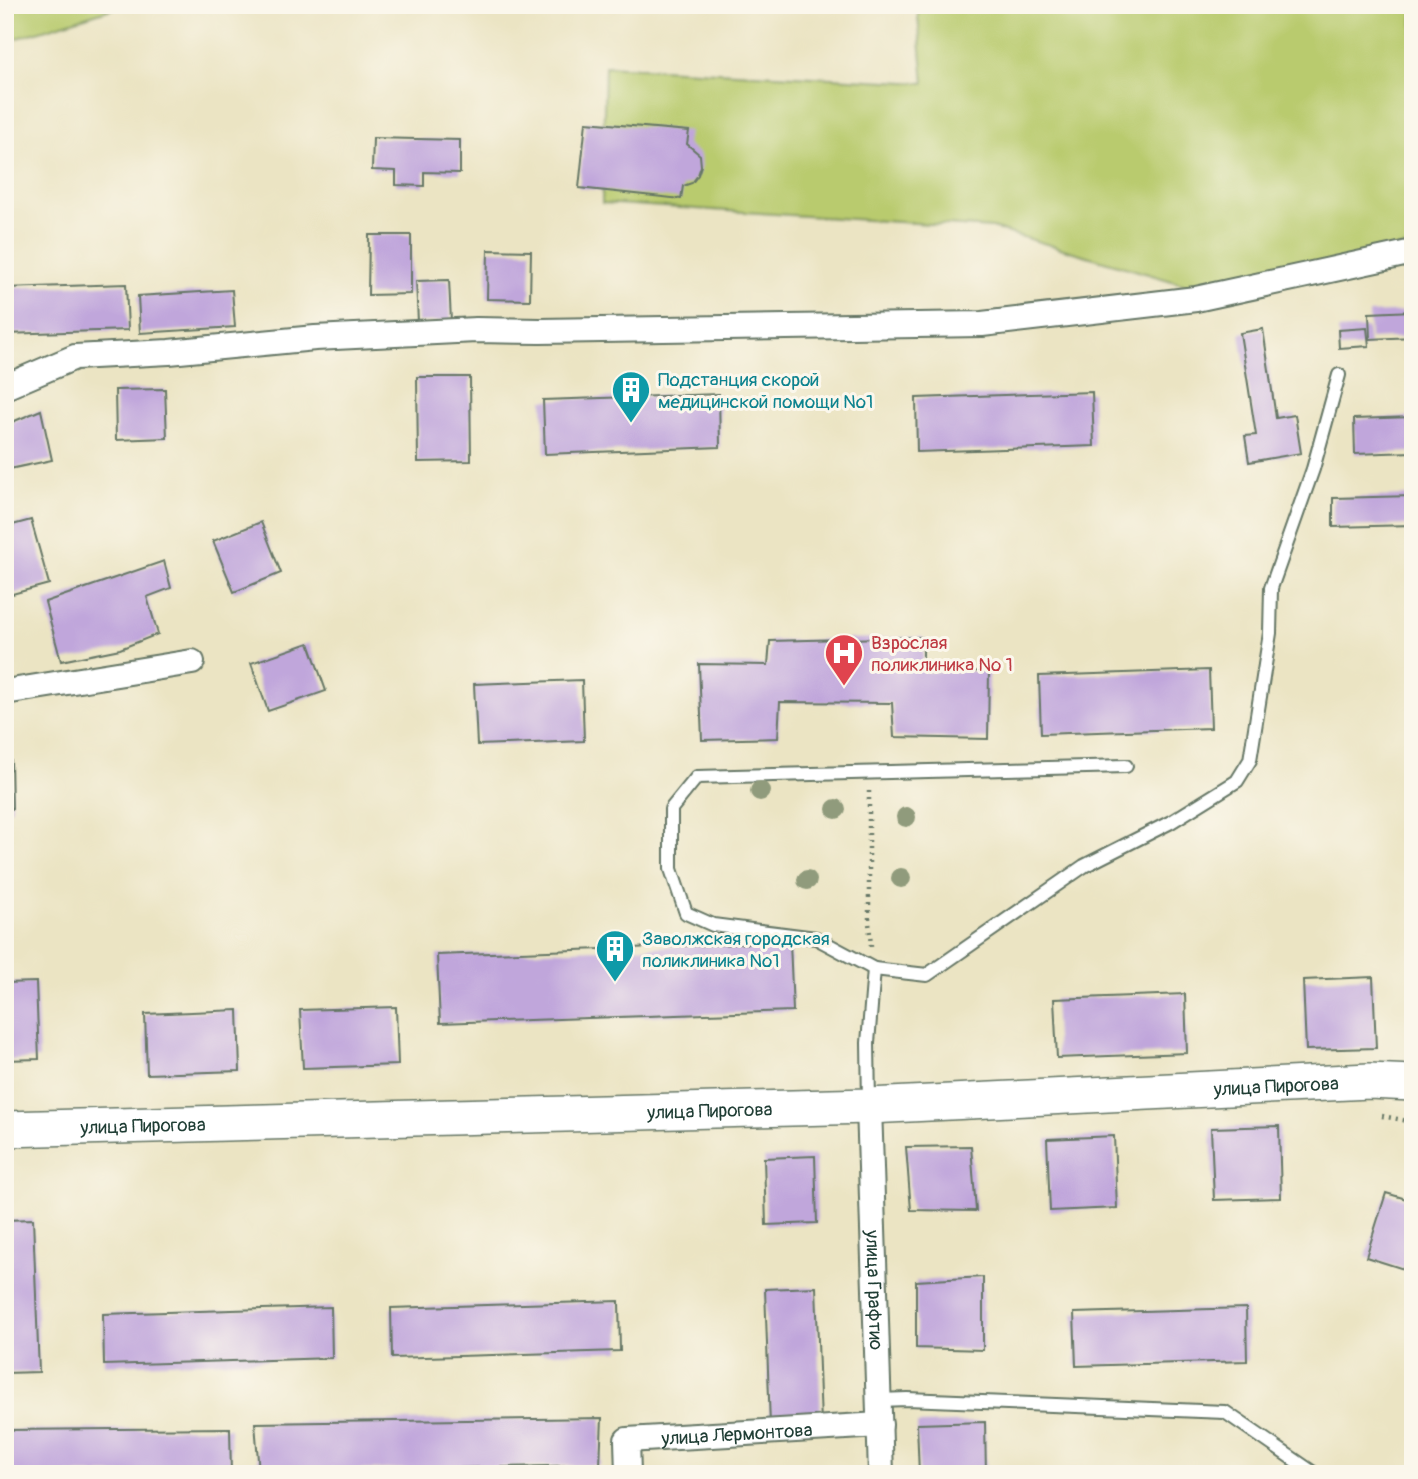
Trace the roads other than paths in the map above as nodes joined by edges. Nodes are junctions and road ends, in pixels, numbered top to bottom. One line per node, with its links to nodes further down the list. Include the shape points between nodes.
1 (1413, 252): 3 (street, via 1196,299 982,324 476,330 315,338 75,357)
2 (1339, 375): 7 (lane, via 1313,469 1271,587 1270,633 1250,760 1237,781 1171,822 1084,866 927,975)
3 (5, 387)
4 (192, 663): 5 (street)
5 (5, 692)
6 (1126, 766): 7 (lane, via 697,777 671,809 671,869 686,913 713,925 816,938)
7 (874, 969): 9 (lane)
8 (1413, 1083): 9 (street, улица Пирогова, via 1370,1081)
9 (869, 1106): 10 (street, улица Пирогова); 11 (street, улица Графтио)
10 (5, 1129)
11 (879, 1400): 12 (street, улица Графтио); 15 (lane, via 1225,1412)
12 (880, 1425): 13 (street, улица Лермонтова, via 627,1440); 14 (street, улица Графтио)
13 (628, 1474)
14 (881, 1474)
15 (1315, 1474)

